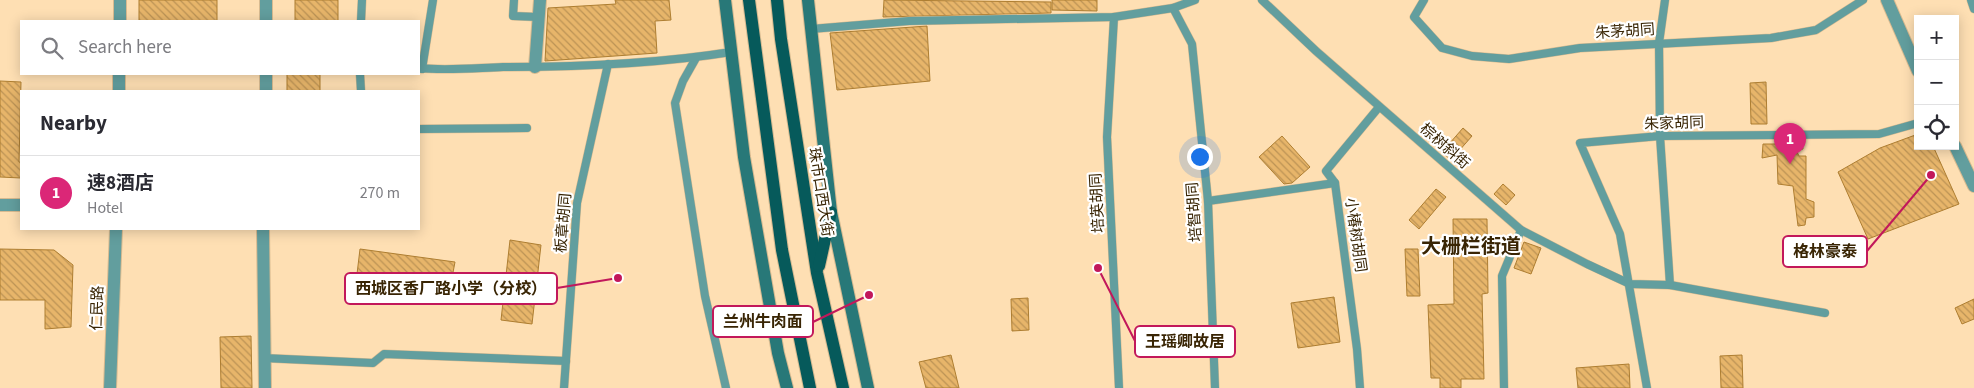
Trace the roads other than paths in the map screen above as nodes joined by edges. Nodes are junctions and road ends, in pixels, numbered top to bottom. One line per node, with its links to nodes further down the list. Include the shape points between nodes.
1 (120, 0): 22 (street)
2 (266, 0): 23 (street)
3 (362, 0): 24 (lane)
4 (433, 0): 32 (lane)
5 (514, 0): 20 (lane, via 513,16)
6 (540, 0): 20 (street)
7 (725, 0): 27 (street)
8 (749, 0): 65 (main road, via 782,250)
9 (777, 0): 54 (main road, 珠市口西大街)
10 (808, 0): 25 (street, 珠市口西大街)
11 (1195, 0): 18 (lane)
12 (1262, 0): 39 (lane, 棕树斜街)
13 (1424, 0): 26 (lane, 朱茅胡同, via 1414,17 1442,48 1472,56 1509,59 1580,48)
14 (1665, 0): 26 (lane)
15 (1863, 0): 26 (lane, 朱茅胡同, via 1816,30 1771,38)
16 (1887, 0): 29 (street)
17 (1971, 0): 19 (lane)
18 (1174, 8): 21 (lane); 47 (lane, 培智胡同, via 1192,44)
19 (1974, 9)
20 (538, 17): 31 (street)
21 (1114, 17): 25 (lane, via 909,21); 68 (lane, 培英胡同, via 1107,137)
22 (120, 20)
23 (266, 20)
24 (361, 20)
25 (811, 29): 50 (street, 珠市口西大街)
26 (1659, 43): 43 (lane)
27 (731, 52): 28 (lane); 64 (street, via 744,157)
28 (696, 58): 30 (lane); 63 (lane, via 675,103 706,296)
29 (1914, 62)
30 (608, 64): 31 (lane); 59 (lane, 板章胡同, via 577,203)
31 (535, 67): 32 (lane)
32 (420, 68)
33 (119, 75): 36 (street)
34 (266, 75): 37 (street)
35 (360, 75): 38 (lane)
36 (119, 90)
37 (266, 90)
38 (360, 90)
39 (1379, 107): 45 (lane, 小椿树胡同, via 1326,171); 53 (lane, 棕树斜街)
40 (1914, 124): 43 (lane, 朱家胡同, via 1879,134)
41 (526, 128): 42 (lane)
42 (420, 129)
43 (1660, 136): 55 (lane, 朱家胡同, via 1580,143 1620,234); 56 (lane)
44 (1957, 150): 46 (street)
45 (1335, 183): 47 (lane); 70 (lane, 小椿树胡同)
46 (1974, 186)
47 (1208, 201): 69 (lane, 培智胡同)
48 (0, 205): 49 (street)
49 (20, 205)
50 (831, 212): 54 (main road); 67 (street, 珠市口西大街)
51 (116, 230): 60 (street, 仁民路)
52 (263, 230): 58 (street)
53 (1521, 230): 55 (lane, 棕树斜街); 71 (lane, via 1502,276)
54 (817, 273): 66 (main road, 珠市口西大街)
55 (1630, 284): 56 (lane); 72 (lane)
56 (1670, 285): 57 (lane)
57 (1825, 314)
58 (263, 358): 59 (lane, via 373,363 384,354); 61 (street)
59 (566, 361): 62 (lane, 板章胡同)
60 (110, 388)
61 (265, 388)
62 (564, 388)
63 (726, 388)
64 (787, 388)
65 (810, 388)
66 (842, 388)
67 (868, 388)
68 (1119, 388)
69 (1215, 388)
70 (1360, 388)
71 (1504, 388)
72 (1647, 388)

